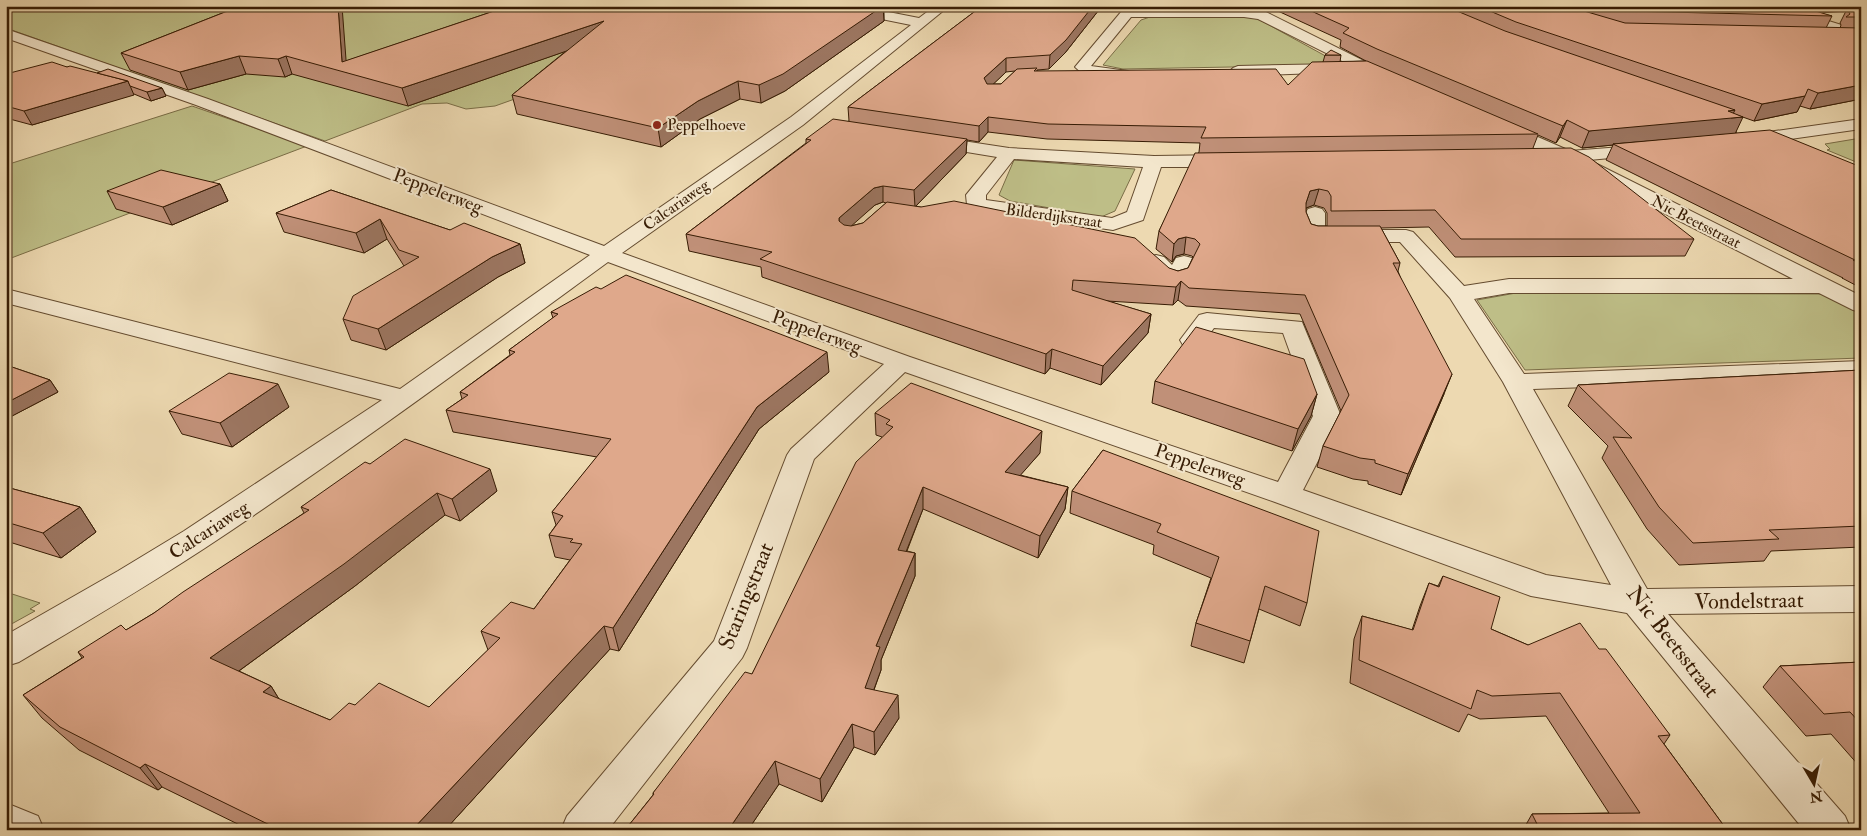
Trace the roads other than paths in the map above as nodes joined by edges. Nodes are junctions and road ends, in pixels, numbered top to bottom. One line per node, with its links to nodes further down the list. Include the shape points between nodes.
1 (838, 6): 7 (street)
2 (943, 6): 7 (street, Calcariaweg)
3 (1766, 6): 6 (street)
4 (1131, 9): 11 (street, via 1261,15); 12 (street, via 1082,68)
5 (1842, 17): 6 (street)
6 (1806, 18): 10 (street)
7 (922, 23): 32 (street, Calcariaweg, via 807,123)
8 (6, 33): 32 (street, Peppelerweg, via 202,102)
9 (1812, 36): 10 (street)
10 (1861, 36)
11 (1367, 68): 13 (street); 16 (street)
12 (1088, 72): 14 (street); 15 (street)
13 (1228, 72)
14 (1138, 73)
15 (1066, 75)
16 (1403, 85)
17 (1486, 121): 26 (street, Nic Beetsstraat)
18 (1743, 124): 20 (street)
19 (1861, 124): 20 (street)
20 (1780, 137): 22 (street); 24 (street)
21 (913, 139): 25 (street)
22 (1732, 142)
23 (1664, 148): 26 (street)
24 (1807, 148)
25 (1009, 153): 29 (street); 31 (street, Bilderdijkstraat, via 968,207)
26 (1568, 157): 27 (street); 34 (street, Nic Beetsstraat)
27 (1528, 158)
28 (1242, 161): 29 (street)
29 (1154, 162): 31 (street, Bilderdijkstraat)
30 (1315, 213): 35 (street, Nic Beetsstraat, via 1314,236 1406,236)
31 (1127, 237): 33 (street, via 1180,271)
32 (606, 254): 39 (street, Peppelerweg); 42 (street, Calcariaweg)
33 (1136, 272)
34 (1824, 286): 35 (street, Nic Beetsstraat, via 1509,286); 37 (street, Nic Beetsstraat)
35 (1459, 294): 41 (street, Nic Beetsstraat)
36 (6, 296): 42 (street)
37 (1861, 305)
38 (1192, 340): 43 (street, via 1207,320 1294,327 1327,416)
39 (901, 362): 43 (street, Peppelerweg); 49 (street, Staringstraat, via 801,455 729,648)
40 (1861, 369): 41 (street)
41 (1516, 382): 45 (street, Nic Beetsstraat)
42 (404, 398): 46 (street, Calcariaweg, via 130,580)
43 (1286, 495): 45 (street, Peppelerweg, via 1543,587)
44 (1861, 599): 45 (street, Vondelstraat)
45 (1637, 602): 50 (street, Nic Beetsstraat)
46 (6, 652)
47 (6, 822): 48 (street)
48 (23, 830)
49 (582, 830)
50 (1830, 830)

